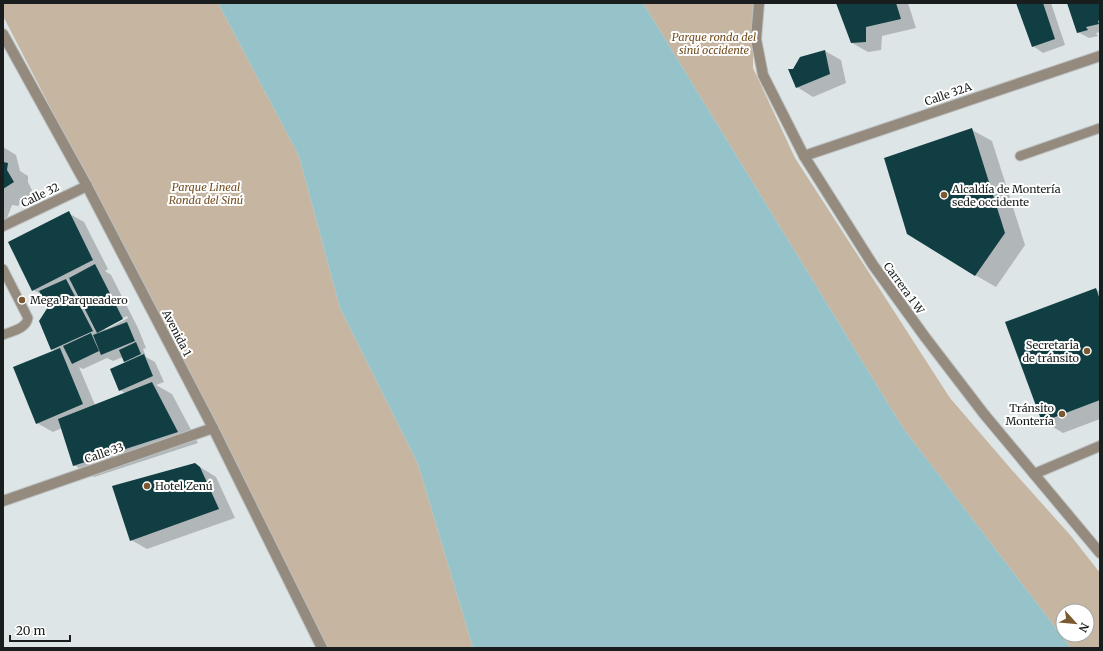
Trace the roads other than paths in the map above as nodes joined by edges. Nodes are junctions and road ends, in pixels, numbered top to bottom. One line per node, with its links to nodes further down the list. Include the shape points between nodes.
1 (759, 3): 5 (street, Carrera 1 W, via 756,39 762,75)
2 (3, 34): 7 (street, Avenida 1)
3 (1099, 58): 5 (street, Calle 32A)
4 (1100, 128): 6 (lane)
5 (804, 156): 13 (street, Carrera 1 W, via 872,265 984,414)
6 (1020, 156)
7 (87, 186): 8 (street, Calle 32); 11 (street, Avenida 1)
8 (3, 226)
9 (3, 269): 10 (lane, via 28,318 23,326)
10 (3, 335)
11 (213, 428): 14 (street, Calle 33); 16 (street, Avenida 1)
12 (1100, 446): 13 (street)
13 (1034, 474): 15 (street, Carrera 1 W)
14 (3, 501)
15 (1100, 553)
16 (322, 648)

